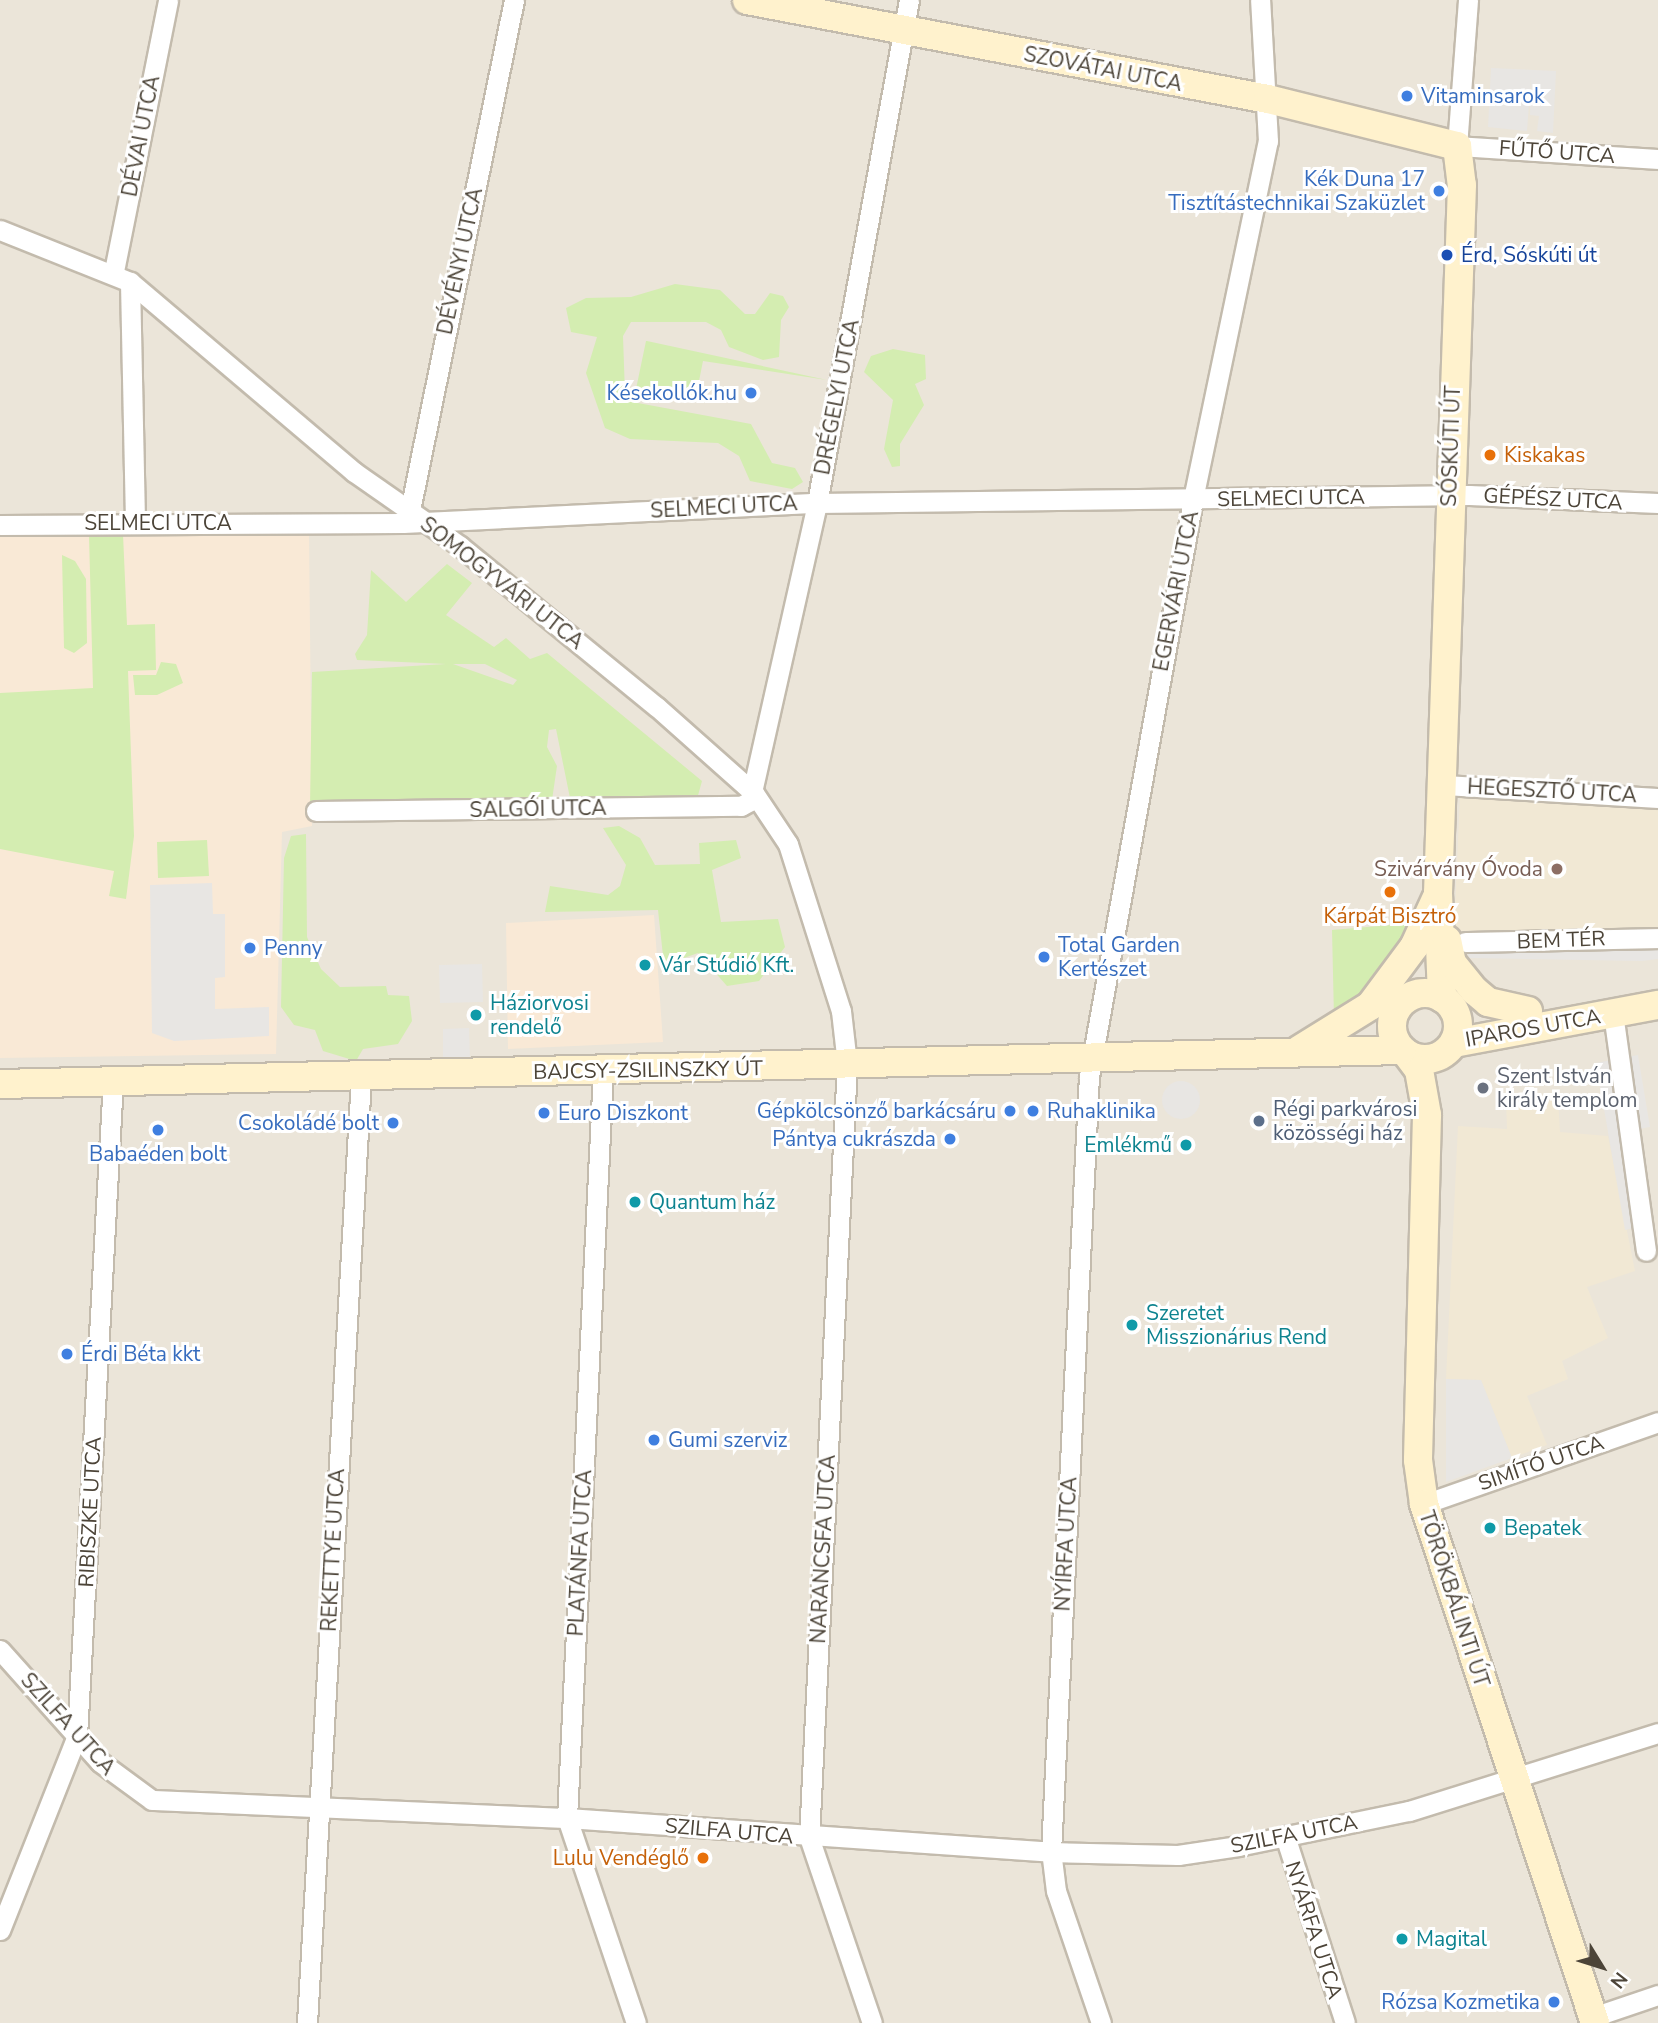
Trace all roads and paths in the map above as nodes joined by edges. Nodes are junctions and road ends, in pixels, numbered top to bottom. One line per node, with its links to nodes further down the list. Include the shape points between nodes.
1 (168, 0): 12 (street, DÉVAI UTCA)
2 (514, 0): 17 (street, DÉVÉNYI UTCA)
3 (747, 0): 7 (main road, SZOVÁTAI UTCA)
4 (909, 0): 7 (street, DRÉGELYI UTCA)
5 (1260, 0): 8 (street, EGERVÁRI UTCA)
6 (1468, 0): 9 (street, SÓSKÚTI ÚT)
7 (906, 32): 8 (main road, SZOVÁTAI UTCA); 15 (street, DRÉGELYI UTCA)
8 (1268, 99): 9 (main road, SZOVÁTAI UTCA); 14 (street, EGERVÁRI UTCA, via 1268,141)
9 (1457, 146): 10 (street, FŰTŐ UTCA); 13 (main road, SÓSKÚTI ÚT, via 1462,185)
10 (1658, 159)
11 (0, 230): 12 (street, SOMOGYVÁRI UTCA)
12 (122, 276): 17 (street, SOMOGYVÁRI UTCA); 18 (street, DÉVAI UTCA)
13 (1448, 496): 14 (street, SELMECI UTCA); 16 (street, GÉPÉSZ UTCA); 20 (main road, SÓSKÚTI ÚT)
14 (1193, 499): 15 (street, SELMECI UTCA); 35 (street, EGERVÁRI UTCA)
15 (817, 503): 17 (street, SELMECI UTCA); 21 (street, DRÉGELYI UTCA)
16 (1658, 503)
17 (413, 518): 18 (street, SELMECI UTCA); 21 (street, SOMOGYVÁRI UTCA, via 526,598)
18 (135, 523): 19 (street, SELMECI UTCA)
19 (0, 525)
20 (1446, 785): 22 (street, HEGESZTŐ UTCA); 24 (main road, SÓSKÚTI ÚT)
21 (754, 793): 23 (street, SALGÓI UTCA, via 741,806); 36 (street, SOMOGYVÁRI UTCA, via 788,844 803,884 841,1011)
22 (1658, 798)
23 (316, 811)
24 (1438, 892): 27 (main road, SÓSKÚTI ÚT); 28 (main road, SÓSKÚTI ÚT); 30 (main road, via 1452,963 1463,979 1488,1002); 33 (main road, via 1414,947 1370,1006)
25 (1658, 937): 26 (street, BEM TÉR)
26 (1465, 943)
27 (1448, 1004): 28 (main road, IPAROS UTCA); 30 (main road, IPAROS UTCA, via 1501,1016); 32 (main road, SÓSKÚTI ÚT)
28 (1404, 1005): 33 (main road, BAJCSY-ZSILINSZKY ÚT, via 1357,1041); 34 (main road, TÖRÖKBÁLINTI ÚT, via 1393,1036)
29 (1658, 1005): 31 (main road, IPAROS UTCA)
30 (1528, 1011): 31 (main road, IPAROS UTCA)
31 (1613, 1013): 32 (main road, IPAROS UTCA); 42 (street)
32 (1448, 1049): 34 (main road, IPAROS UTCA); 41 (main road, TÖRÖKBÁLINTI ÚT)
33 (1297, 1052): 34 (main road, BAJCSY-ZSILINSZKY ÚT); 35 (main road, BAJCSY-ZSILINSZKY ÚT)
34 (1404, 1052): 41 (main road, TÖRÖKBÁLINTI ÚT, via 1419,1070)
35 (1091, 1058): 36 (main road, BAJCSY-ZSILINSZKY ÚT); 53 (street, NYÍRFA UTCA)
36 (848, 1064): 37 (main road, BAJCSY-ZSILINSZKY ÚT); 52 (street, NARANCSFA UTCA)
37 (603, 1071): 38 (main road, BAJCSY-ZSILINSZKY ÚT); 50 (street, PLATÁNFA UTCA)
38 (361, 1077): 39 (main road, BAJCSY-ZSILINSZKY ÚT); 49 (street, REKETTYE UTCA)
39 (113, 1079): 40 (main road, BAJCSY-ZSILINSZKY ÚT); 47 (street, RIBISZKE UTCA)
40 (0, 1084)
41 (1427, 1115): 44 (main road, TÖRÖKBÁLINTI ÚT, via 1418,1460)
42 (1646, 1251)
43 (1658, 1422): 44 (street, SIMÍTÓ UTCA)
44 (1424, 1504): 48 (main road, TÖRÖKBÁLINTI ÚT)
45 (0, 1650): 47 (street, SZILFA UTCA)
46 (1658, 1733): 48 (street, SZILFA UTCA)
47 (77, 1736): 49 (street, SZILFA UTCA, via 119,1780 152,1800); 54 (street, RIBISZKE UTCA)
48 (1514, 1780): 51 (street, SZILFA UTCA, via 1409,1811); 56 (main road, TÖRÖKBÁLINTI ÚT)
49 (319, 1806): 50 (street, SZILFA UTCA); 57 (street, REKETTYE UTCA)
50 (567, 1818): 52 (street, SZILFA UTCA); 58 (street, PLATÁNFA UTCA)
51 (1285, 1836): 53 (street, SZILFA UTCA, via 1178,1854); 61 (street, NYÁRFA UTCA)
52 (809, 1838): 53 (street, SZILFA UTCA); 59 (street, NARANCSFA UTCA)
53 (1051, 1852): 60 (street, NYÍRFA UTCA, via 1056,1891)
54 (0, 1930)
55 (1658, 1995): 56 (street)
56 (1594, 2020)
57 (307, 2023)
58 (636, 2023)
59 (872, 2023)
60 (1101, 2023)
61 (1345, 2023)

